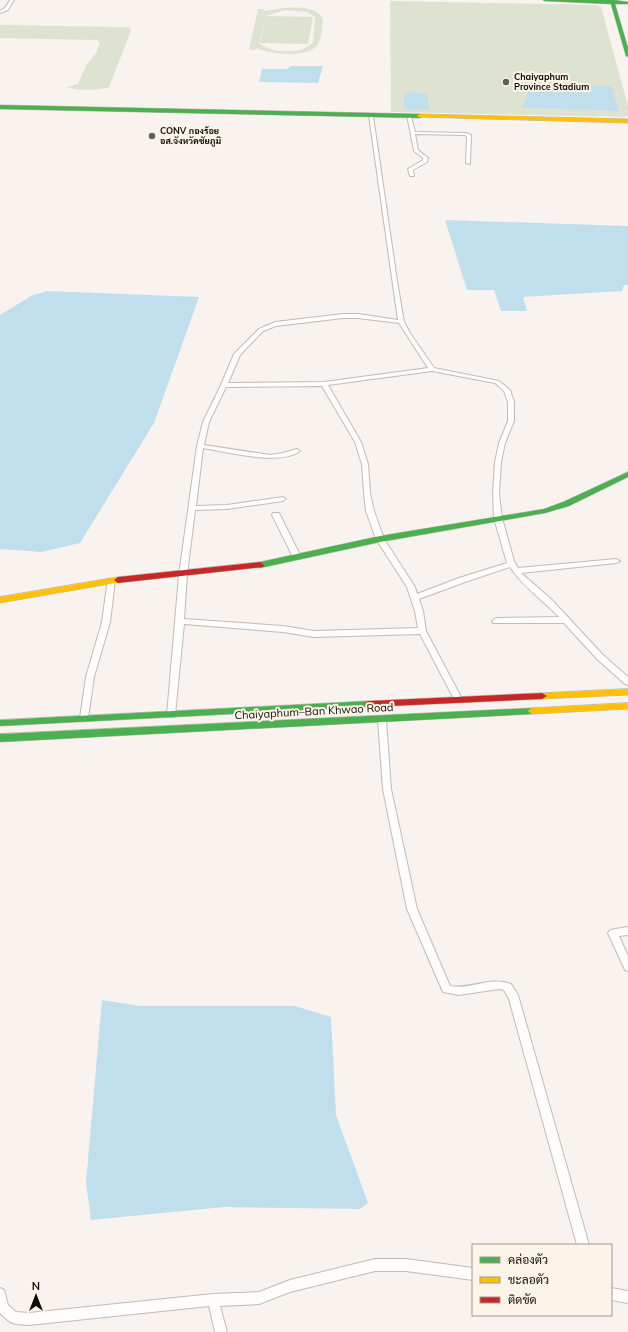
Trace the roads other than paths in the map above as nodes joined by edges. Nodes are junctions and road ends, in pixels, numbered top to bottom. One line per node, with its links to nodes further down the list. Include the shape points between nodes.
1 (545, 0): 2 (street)
2 (612, 1): 4 (street); 6 (street)
3 (9, 2): 5 (street, via 6,10)
4 (628, 2)
5 (0, 12)
6 (625, 38): 7 (street)
7 (628, 56)
8 (0, 108): 9 (street)
9 (371, 116): 10 (street); 15 (street)
10 (409, 116): 11 (street); 12 (street)
11 (628, 121)
12 (412, 133): 13 (street, via 466,134 469,136); 14 (street, via 416,151 426,158 410,170)
13 (468, 163)
14 (412, 175)
15 (401, 322): 16 (street); 18 (street, via 343,316 276,324 261,330 237,354)
16 (432, 369): 17 (street); 25 (street, via 497,382 507,390 511,402 511,421 498,462)
17 (324, 384): 18 (street); 26 (street, via 358,442 365,464 370,510)
18 (224, 385): 19 (street, via 206,422)
19 (200, 446): 20 (street, via 270,457); 23 (street)
20 (297, 451)
21 (628, 474): 25 (street, via 559,507)
22 (283, 499): 23 (street, via 227,507)
23 (192, 508): 31 (street)
24 (276, 515): 27 (street)
25 (498, 518): 26 (street); 29 (street)
26 (380, 539): 27 (street); 33 (street, via 411,587)
27 (297, 557): 31 (street, via 252,567)
28 (616, 561): 30 (street)
29 (512, 564): 30 (street); 33 (street)
30 (516, 571): 35 (street)
31 (183, 574): 32 (street); 36 (street)
32 (112, 581): 34 (street); 45 (street, via 106,622 90,678)
33 (414, 598): 38 (street)
34 (0, 600)
35 (565, 620): 37 (street); 39 (street)
36 (180, 621): 38 (street, via 314,634); 44 (street)
37 (496, 621)
38 (422, 631): 41 (street)
39 (628, 682)
40 (628, 692): 41 (street, Chaiyaphum–Ban Khwao Road)
41 (458, 699): 43 (street, Chaiyaphum–Ban Khwao Road)
42 (627, 708): 46 (street, Chaiyaphum–Ban Khwao Road)
43 (227, 711): 44 (street, Chaiyaphum–Ban Khwao Road); 48 (street)
44 (171, 715): 45 (street, Chaiyaphum–Ban Khwao Road)
45 (84, 718): 47 (street, Chaiyaphum–Ban Khwao Road)
46 (382, 720): 48 (street, Chaiyaphum–Ban Khwao Road); 52 (street, via 387,789 412,909 447,989 455,992 495,984 507,987 514,998)
47 (0, 723)
48 (230, 727): 49 (street, Chaiyaphum–Ban Khwao Road)
49 (0, 738)
50 (628, 931): 51 (street, via 614,933)
51 (628, 967)
52 (583, 1244)
53 (472, 1274): 57 (street, via 406,1265 375,1265 290,1286 259,1298)
54 (0, 1294): 57 (street, via 3,1308 13,1318 30,1319)
55 (612, 1294): 56 (street)
56 (628, 1297)
57 (213, 1300): 58 (street)
58 (221, 1332)

